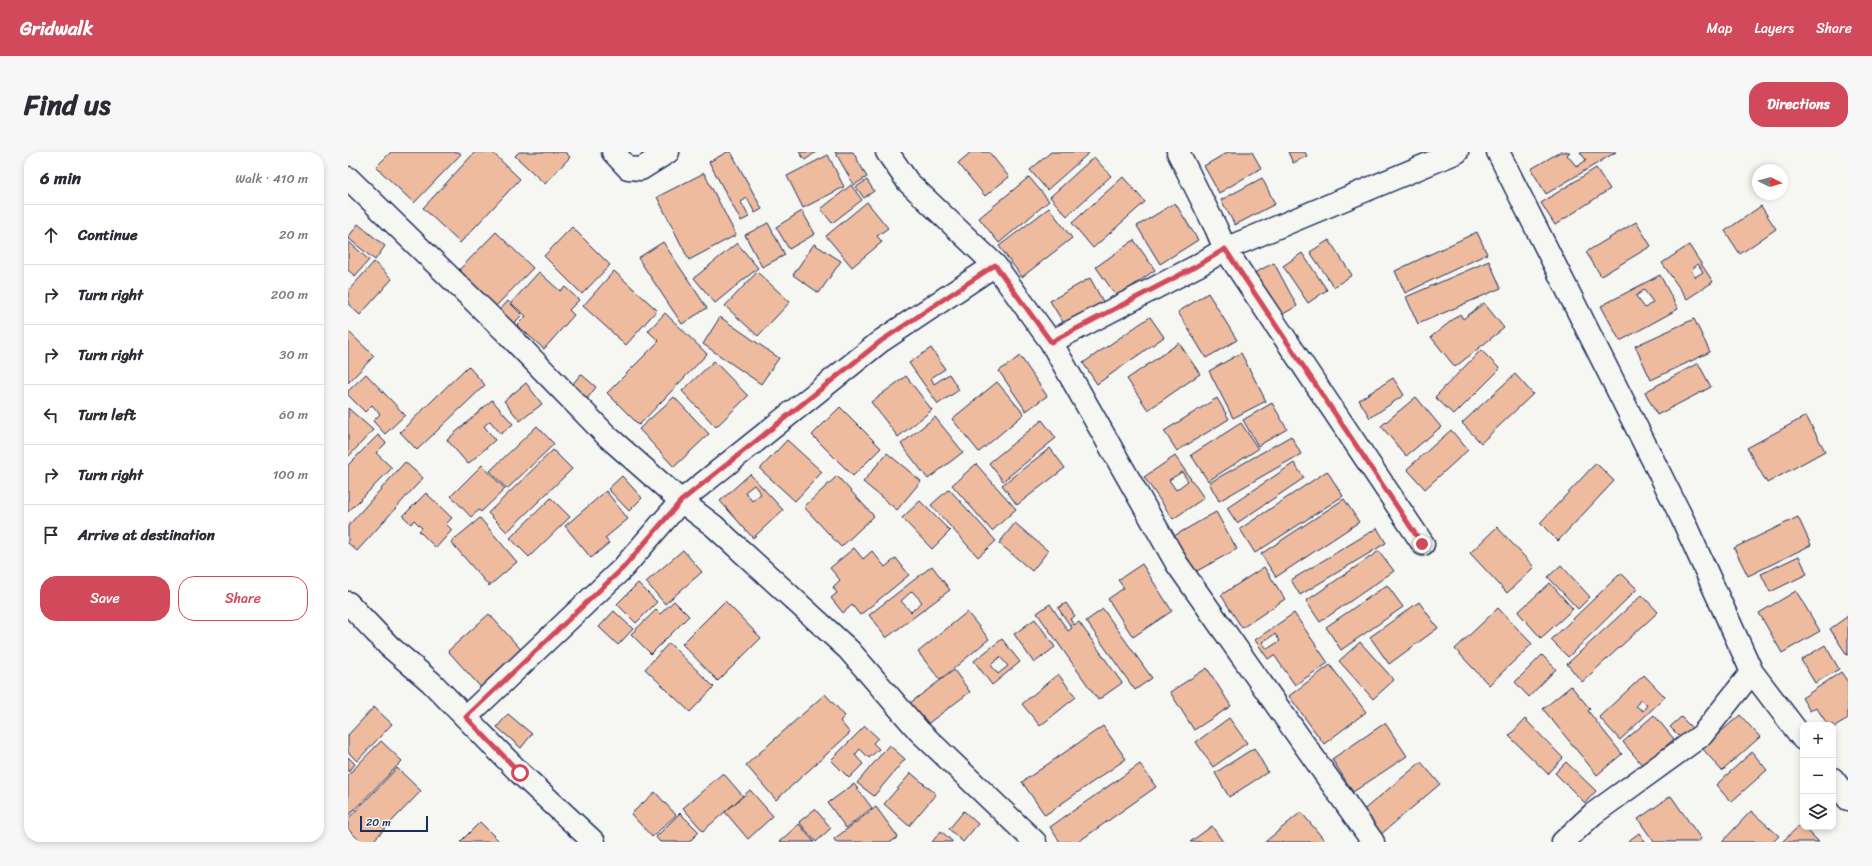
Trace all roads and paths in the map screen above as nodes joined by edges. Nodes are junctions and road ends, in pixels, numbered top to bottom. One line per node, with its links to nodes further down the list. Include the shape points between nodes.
1 (612, 152): 2 (street, via 628,168 641,169)
2 (668, 152)
3 (888, 152): 9 (street, via 908,182)
4 (1178, 152): 8 (street)
5 (1457, 152): 8 (street)
6 (1498, 152): 14 (street, via 1682,518)
7 (348, 178): 11 (street, via 504,330 607,436)
8 (1225, 249): 10 (street); 12 (street)
9 (995, 265): 10 (street); 11 (street, via 881,341)
10 (1051, 342): 21 (street, via 1177,564)
11 (681, 501): 15 (street, via 623,568); 20 (street, via 714,526 849,650 919,731)
12 (1422, 544)
13 (348, 603): 15 (street, via 389,646 431,682)
14 (1752, 672): 16 (street); 22 (street, via 1702,735 1593,814)
15 (466, 717): 19 (street, via 520,773)
16 (1800, 735)
17 (1836, 783): 18 (street)
18 (1848, 799)
19 (594, 842)
20 (1035, 842)
21 (1373, 842)
22 (1563, 842)

